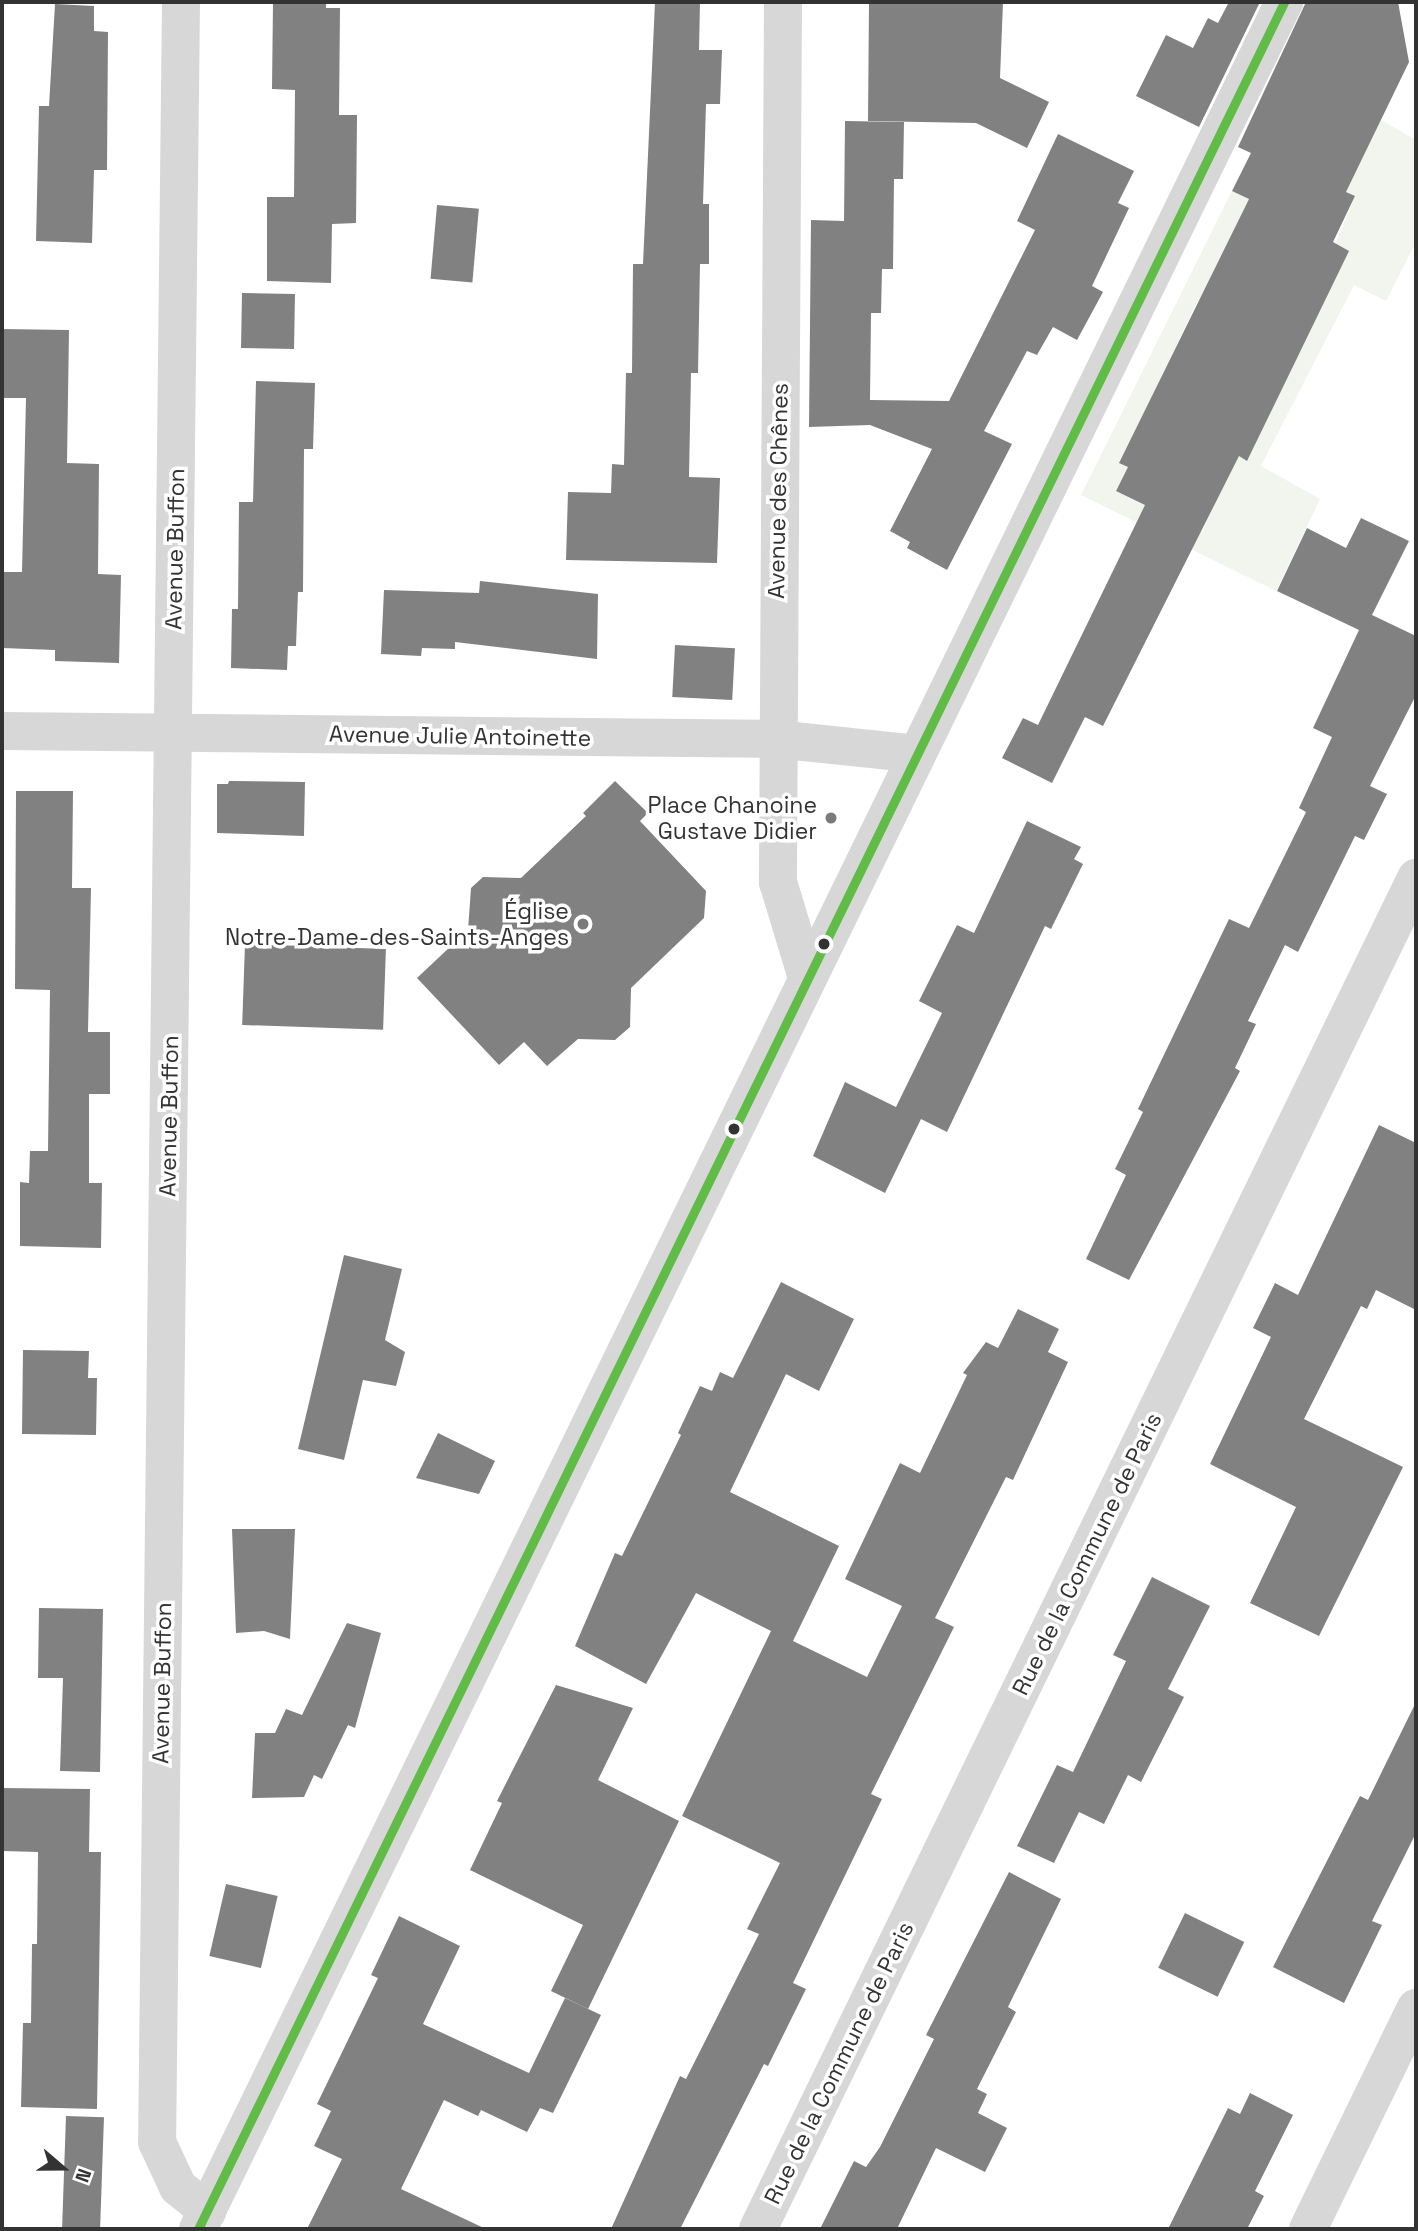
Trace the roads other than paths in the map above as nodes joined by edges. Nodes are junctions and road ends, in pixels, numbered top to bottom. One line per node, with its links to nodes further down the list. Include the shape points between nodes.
1 (181, 2): 5 (street, Avenue Buffon)
2 (783, 2): 6 (street, Avenue des Chênes)
3 (1284, 2): 7 (street)
4 (2, 731): 5 (street, Avenue Julie Antoinette)
5 (173, 733): 6 (street, Avenue Julie Antoinette); 11 (street, Avenue Buffon, via 157,2142 178,2187)
6 (775, 739): 7 (street, Avenue Julie Antoinette); 9 (street, Avenue des Chênes, via 778,882)
7 (917, 754): 9 (street)
8 (1416, 878): 12 (street, Rue de la Commune de Paris)
9 (806, 975): 11 (street)
10 (1416, 2008): 13 (street)
11 (203, 2220)
12 (758, 2229)
13 (1308, 2229)

